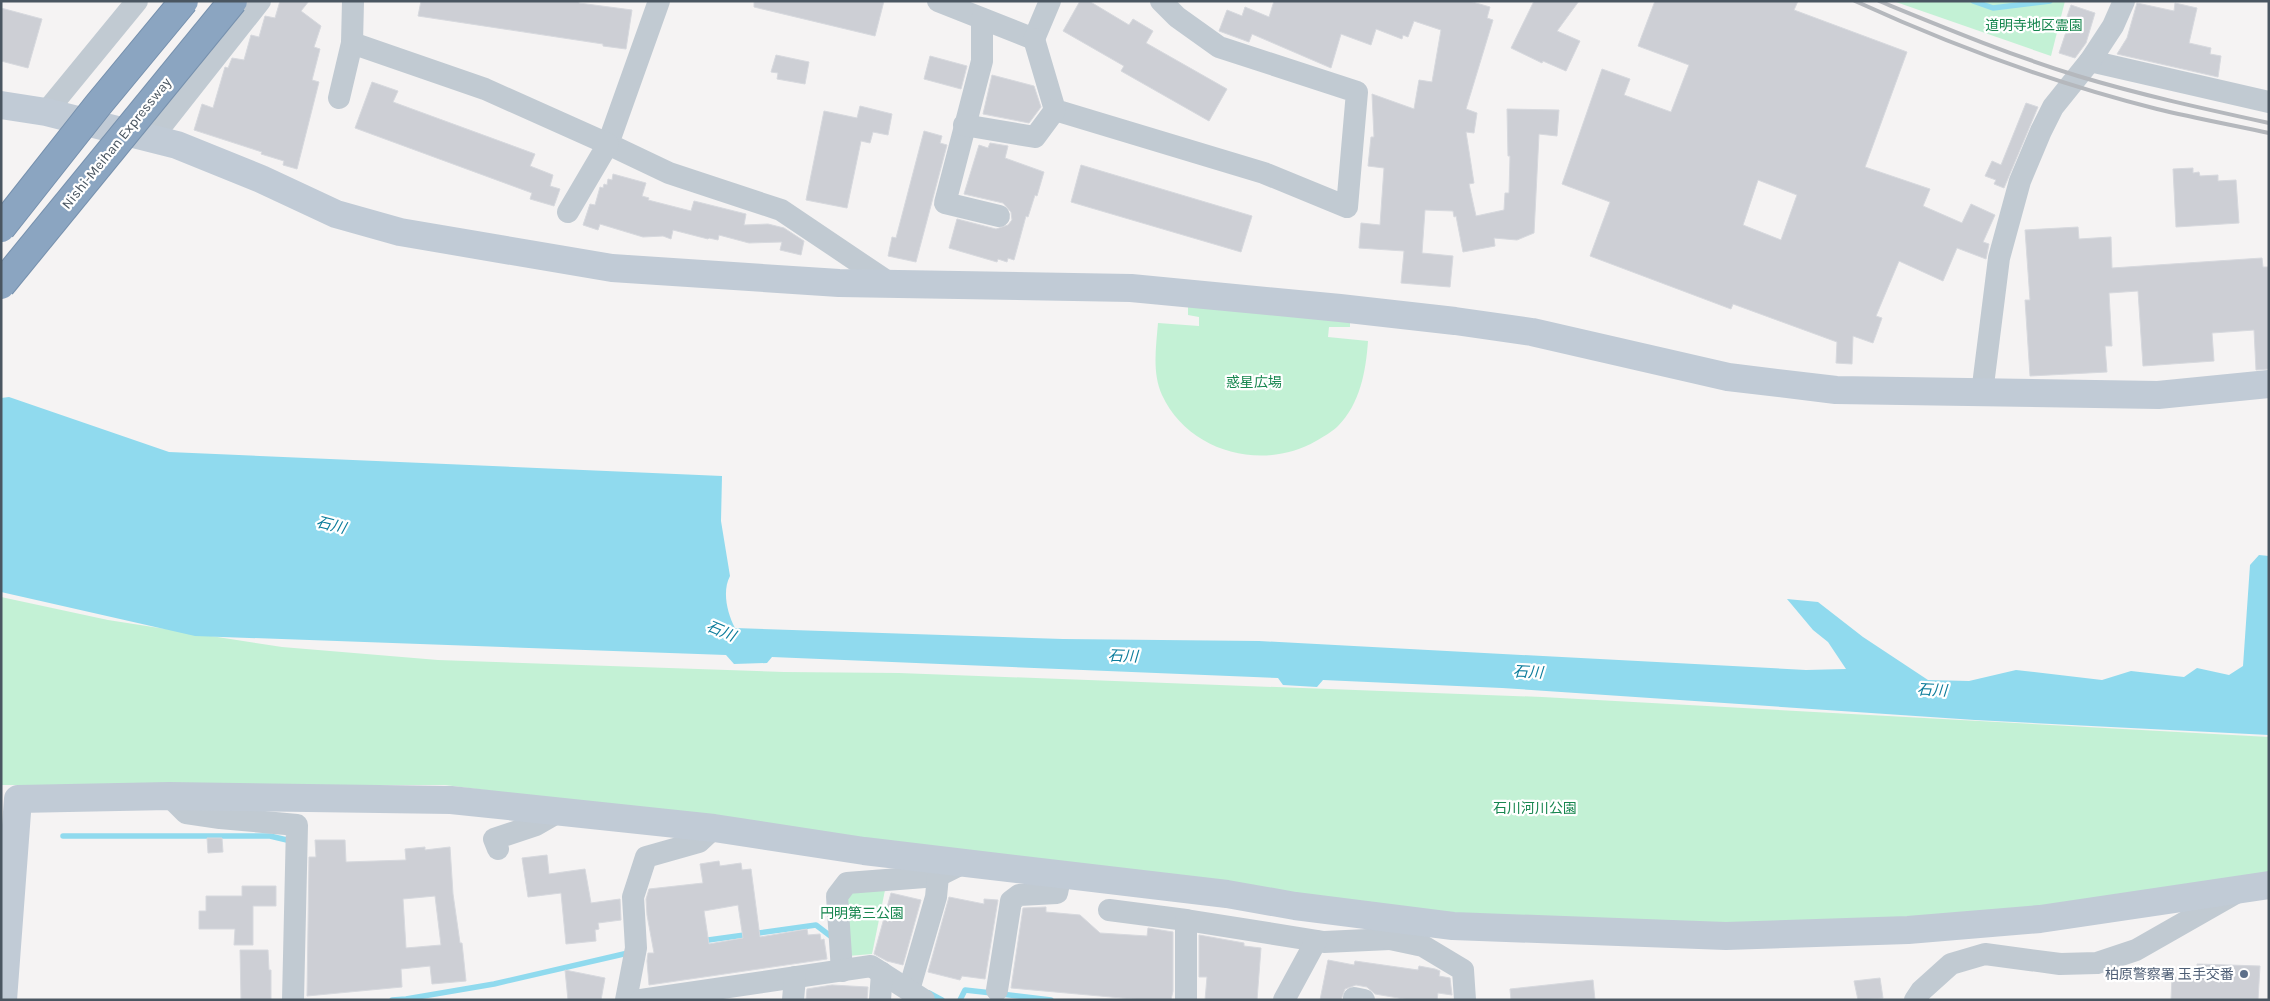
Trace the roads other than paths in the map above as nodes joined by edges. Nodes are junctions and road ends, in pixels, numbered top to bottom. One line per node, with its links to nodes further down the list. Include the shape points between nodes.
1 (137, 1): 19 (street)
2 (184, 1): 25 (highway, bridge)
3 (233, 1): 27 (highway, Nishi-Meihan Expressway, bridge)
4 (260, 1): 21 (street)
5 (353, 1): 13 (street)
6 (659, 1): 22 (street)
7 (938, 1): 11 (street)
8 (1050, 1): 12 (street)
9 (1161, 1): 18 (street, via 1177,17 1219,47 1356,92 1348,207 1264,173)
10 (2124, 1): 14 (street, via 2113,26)
11 (982, 20): 12 (street); 20 (street, via 982,62)
12 (1034, 39): 18 (street)
13 (352, 43): 15 (street); 22 (street, via 485,89)
14 (2090, 61): 16 (street); 29 (street, via 2053,108 2020,182 1999,258)
15 (340, 98)
16 (2269, 102)
17 (1, 105): 19 (street)
18 (1055, 110): 20 (street, via 1035,137)
19 (46, 112): 21 (street)
20 (964, 124): 24 (street, via 945,203)
21 (152, 138): 26 (street, via 261,178 336,214 400,232 612,268)
22 (608, 144): 23 (street); 26 (street, via 669,173 781,210)
23 (568, 212)
24 (999, 216)
25 (1, 228)
26 (892, 284): 29 (street, via 1131,288 1331,307 1532,332 1728,377 1836,390)
27 (1, 285)
28 (2269, 384): 29 (street, via 2158,395)
29 (1982, 393)
30 (170, 796): 31 (street); 32 (street, via 451,800); 51 (street, via 186,813 298,825)
31 (9, 799): 50 (street)
32 (562, 810): 33 (street); 34 (street, via 536,825 494,839)
33 (714, 828): 35 (street, via 864,851); 52 (street, via 700,842 646,857 633,897 636,948)
34 (498, 849)
35 (966, 862): 36 (street); 37 (street)
36 (1062, 874): 42 (street, via 1227,894 1295,906); 47 (street, via 1057,893 1019,895 1011,901)
37 (938, 876): 44 (street, via 847,883 836,896); 49 (street)
38 (2269, 885): 39 (street)
39 (2241, 890): 42 (street, via 2040,919 1908,930 1726,936 1454,926); 59 (street, via 2136,950 2097,963 2060,964 1986,954 1951,964)
40 (1109, 910): 41 (street)
41 (1186, 920): 43 (street); 56 (street)
42 (1390, 929): 43 (street, via 1352,942); 58 (street, via 1463,970)
43 (1316, 940): 57 (street)
44 (842, 971): 45 (street, via 871,966); 46 (street)
45 (882, 973): 49 (street); 55 (street)
46 (795, 977): 48 (street); 54 (street)
47 (997, 990)
48 (709, 995): 53 (street)
49 (916, 995)
50 (2, 1000)
51 (293, 1000)
52 (626, 1000)
53 (641, 1000)
54 (793, 1000)
55 (880, 1000)
56 (1186, 1000)
57 (1284, 1000)
58 (1465, 1000)
59 (1915, 1000)

